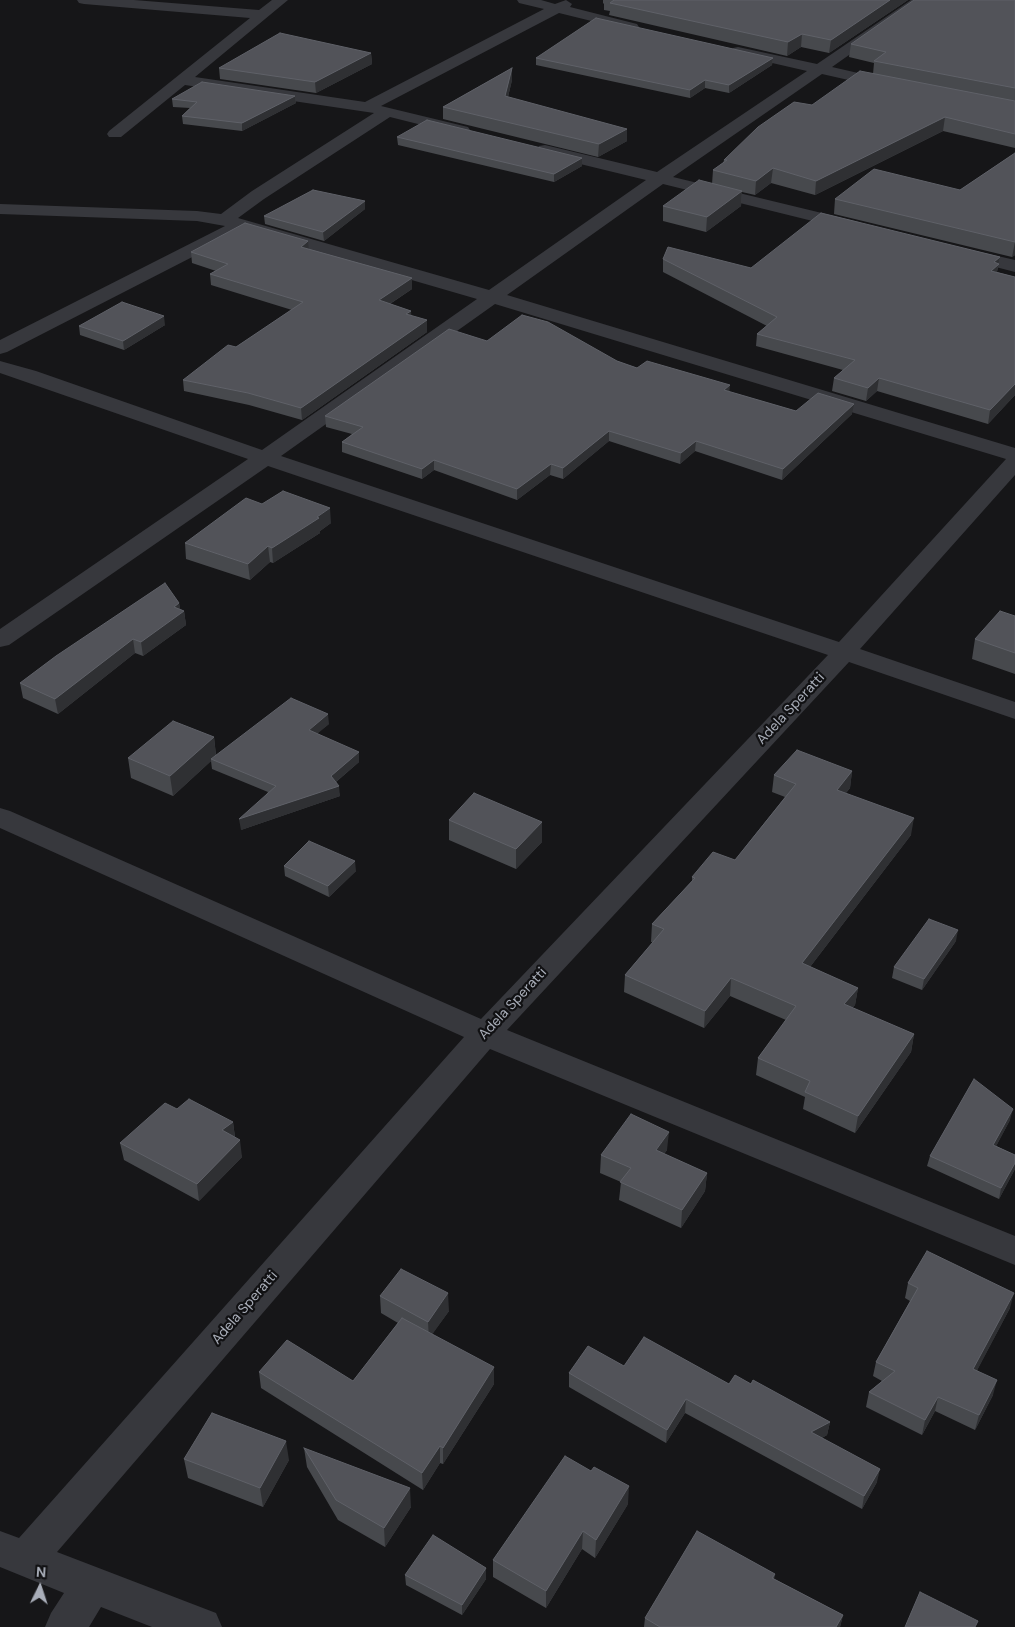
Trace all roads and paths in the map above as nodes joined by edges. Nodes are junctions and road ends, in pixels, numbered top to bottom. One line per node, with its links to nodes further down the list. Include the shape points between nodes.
1 (84, 0): 7 (street)
2 (281, 0): 7 (street)
3 (524, 0): 6 (street)
4 (573, 0): 6 (street)
5 (920, 0): 10 (street)
6 (556, 9): 8 (street); 13 (street)
7 (262, 15): 11 (street)
8 (650, 31)
9 (726, 48): 10 (street)
10 (820, 70): 12 (street); 18 (street)
11 (182, 80): 13 (street); 15 (street)
12 (908, 87)
13 (367, 107): 14 (street)
14 (387, 112): 16 (street); 20 (street, via 258,195)
15 (115, 134)
16 (481, 135)
17 (528, 146): 18 (street)
18 (660, 178): 21 (street); 24 (street)
19 (0, 209): 20 (street, via 197,216)
20 (233, 222): 24 (street); 25 (street)
21 (871, 230)
22 (948, 249): 23 (street)
23 (1015, 266)
24 (492, 297): 27 (street); 28 (street)
25 (0, 348)
26 (0, 367): 28 (street)
27 (1015, 455)
28 (265, 458): 30 (street); 31 (street)
29 (1015, 462): 31 (street, Adela Speratti)
30 (0, 640)
31 (844, 652): 32 (street); 34 (street, Adela Speratti)
32 (1015, 711)
33 (0, 817): 34 (street)
34 (485, 1034): 35 (street); 36 (street, Adela Speratti)
35 (1015, 1251)
36 (13, 1554): 37 (street)
37 (93, 1585): 38 (street); 39 (street)
38 (65, 1627)
39 (202, 1627)

